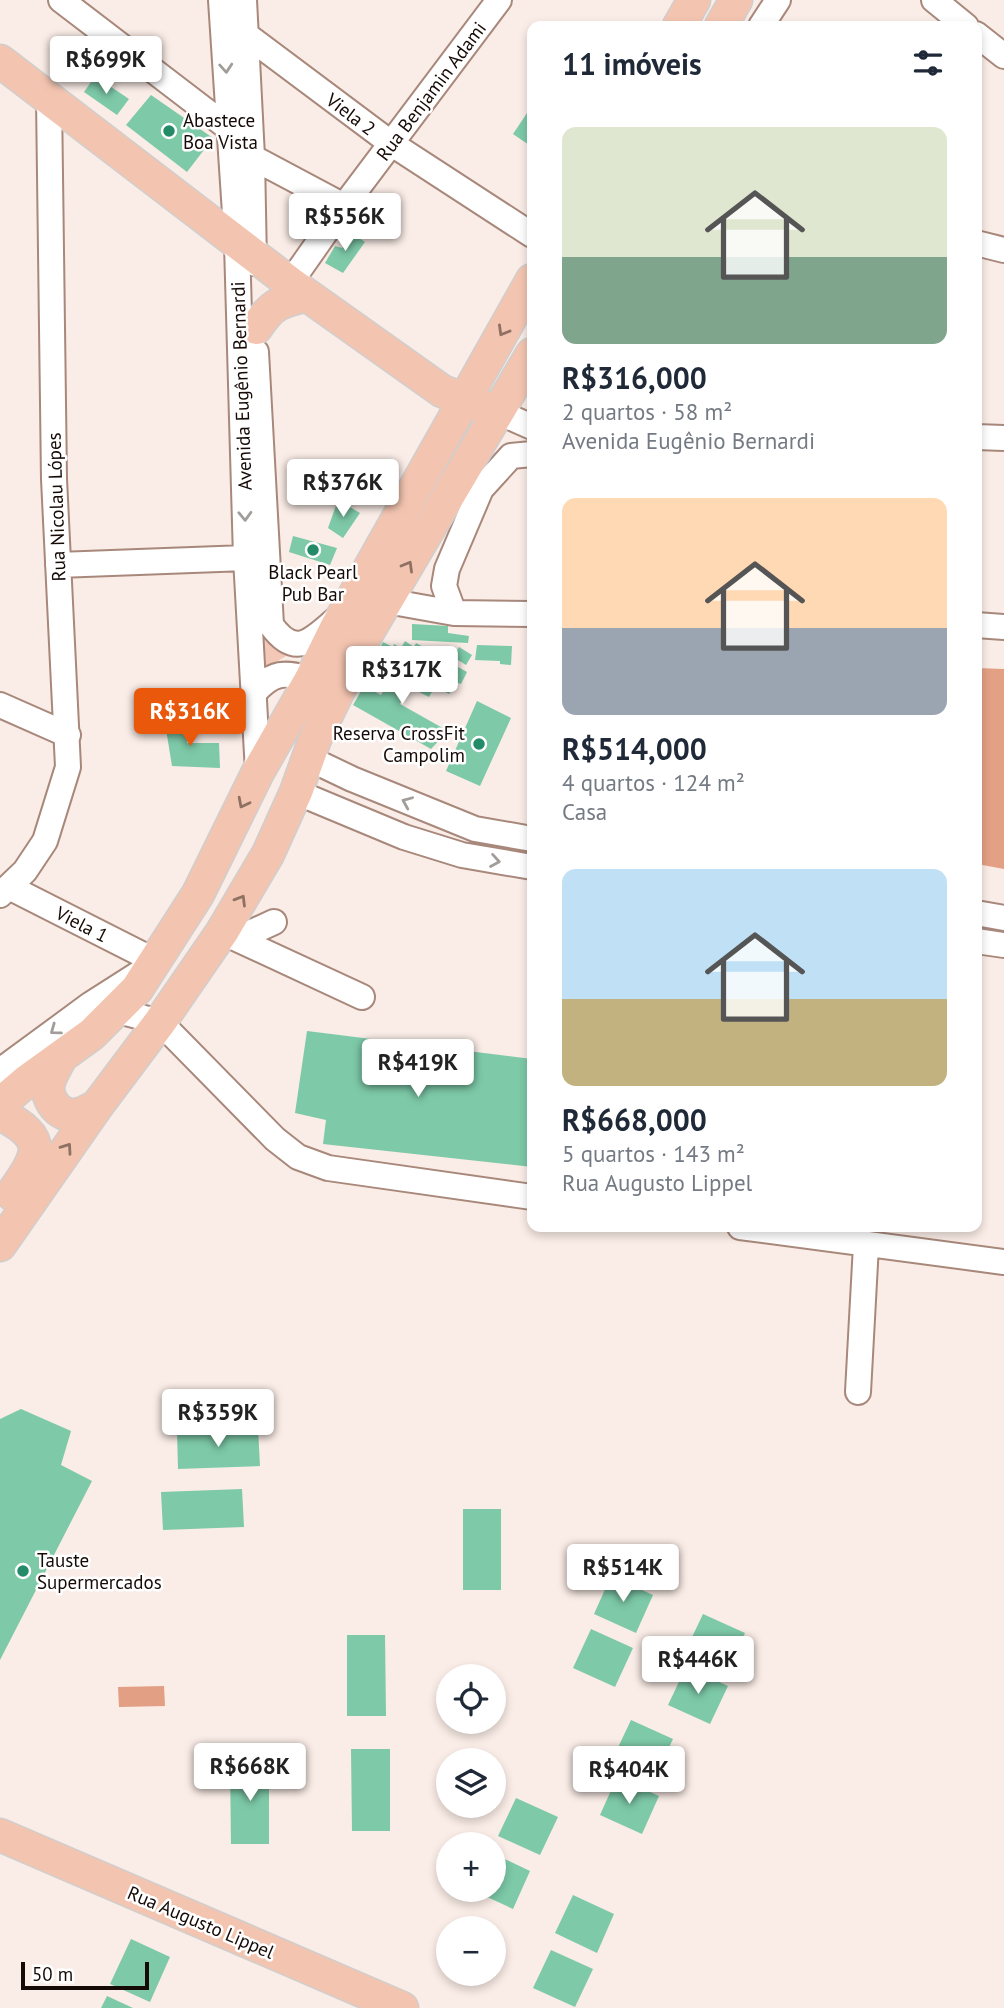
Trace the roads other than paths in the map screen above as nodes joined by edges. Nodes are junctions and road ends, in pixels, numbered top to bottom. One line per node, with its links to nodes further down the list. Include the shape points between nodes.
1 (61, 0): 17 (street)
2 (261, 0): 8 (street)
3 (499, 0): 18 (street, Rua Benjamin Adami)
4 (694, 0): 9 (main road)
5 (736, 0): 10 (main road)
6 (778, 0): 11 (street)
7 (933, 0): 12 (street)
8 (232, 10): 17 (street, Avenida Eugênio Bernardi, one-way to 17); 18 (street, Viela 2); 19 (street, Avenida Eugênio Bernardi)
9 (682, 21)
10 (724, 21)
11 (764, 21)
12 (960, 21)
13 (982, 39): 14 (street)
14 (1004, 56)
15 (0, 61): 16 (main road)
16 (49, 99): 23 (main road); 36 (street, Rua Nicolau Lópes)
17 (230, 130): 23 (street, Avenida Eugênio Bernardi)
18 (392, 144): 20 (street, Rua Benjamin Adami); 21 (street, Viela 2)
19 (252, 157): 20 (street); 23 (street, Avenida Eugênio Bernardi)
20 (344, 206): 25 (street, Rua Benjamin Adami)
21 (527, 232)
22 (982, 244): 24 (street)
23 (245, 250): 25 (main road); 27 (street, Avenida Eugênio Bernardi); 35 (street, Avenida Eugênio Bernardi, one-way to 35)
24 (1004, 250)
25 (298, 289): 27 (main road, via 268,310); 29 (main road, via 442,391)
26 (527, 290): 29 (main road, one-way to 29)
27 (256, 328): 38 (street, Avenida Eugênio Bernardi, via 271,625 288,643 299,646)
28 (524, 386): 30 (main road)
29 (463, 400): 30 (main road); 38 (main road)
30 (498, 412): 31 (street); 37 (main road, one-way to 30)
31 (527, 425)
32 (982, 437): 33 (street)
33 (1004, 438)
34 (527, 454): 39 (street, via 511,456 481,489 447,569 444,586)
35 (246, 558): 36 (street); 44 (street, Avenida Eugênio Bernardi)
36 (58, 565): 46 (street, Rua Nicolau Lópes)
37 (387, 601): 39 (street); 47 (main road, via 362,642)
38 (345, 612): 43 (main road)
39 (454, 613): 40 (street)
40 (527, 614)
41 (982, 625): 42 (street)
42 (1004, 627)
43 (311, 679): 44 (street, via 277,675); 47 (main road, via 318,687 304,741); 48 (main road)
44 (254, 693): 48 (street, Avenida Eugênio Bernardi)
45 (0, 705): 46 (street)
46 (68, 735): 56 (street, Rua Nicolau Lópes, via 68,767 45,841 25,871)
47 (308, 758): 49 (street); 50 (main road)
48 (258, 772): 63 (main road, one-way to 63, via 198,894)
49 (352, 779): 51 (street); 52 (street, one-way to 49)
50 (296, 792): 51 (street); 60 (main road, one-way to 50)
51 (339, 810): 54 (street)
52 (439, 816): 53 (street, via 475,829); 54 (street)
53 (527, 838)
54 (426, 844): 55 (street, one-way to 55)
55 (527, 866)
56 (4, 891): 63 (street, Viela 1)
57 (982, 914): 58 (street)
58 (1004, 918)
59 (274, 922): 60 (street)
60 (229, 936): 64 (street); 66 (main road)
61 (982, 941): 62 (street)
62 (1004, 945)
63 (154, 963): 65 (main road, via 137,989)
64 (362, 997)
65 (104, 1007): 66 (street); 67 (main road, via 92,1034); 68 (street, one-way to 68)
66 (160, 1022): 70 (main road); 72 (street, via 298,1157 328,1168)
67 (61, 1057): 69 (main road); 70 (main road, via 48,1083 57,1110 69,1116)
68 (0, 1071)
69 (0, 1104)
70 (97, 1106): 75 (main road, one-way to 70)
71 (0, 1114): 73 (main road, via 28,1132 35,1154)
72 (527, 1196)
73 (0, 1213)
74 (775, 1232): 76 (street)
75 (0, 1245)
76 (866, 1245): 77 (street); 78 (street)
77 (1004, 1262)
78 (858, 1392)
79 (0, 1835): 80 (main road, Rua Augusto Lippel)
80 (402, 2008)

